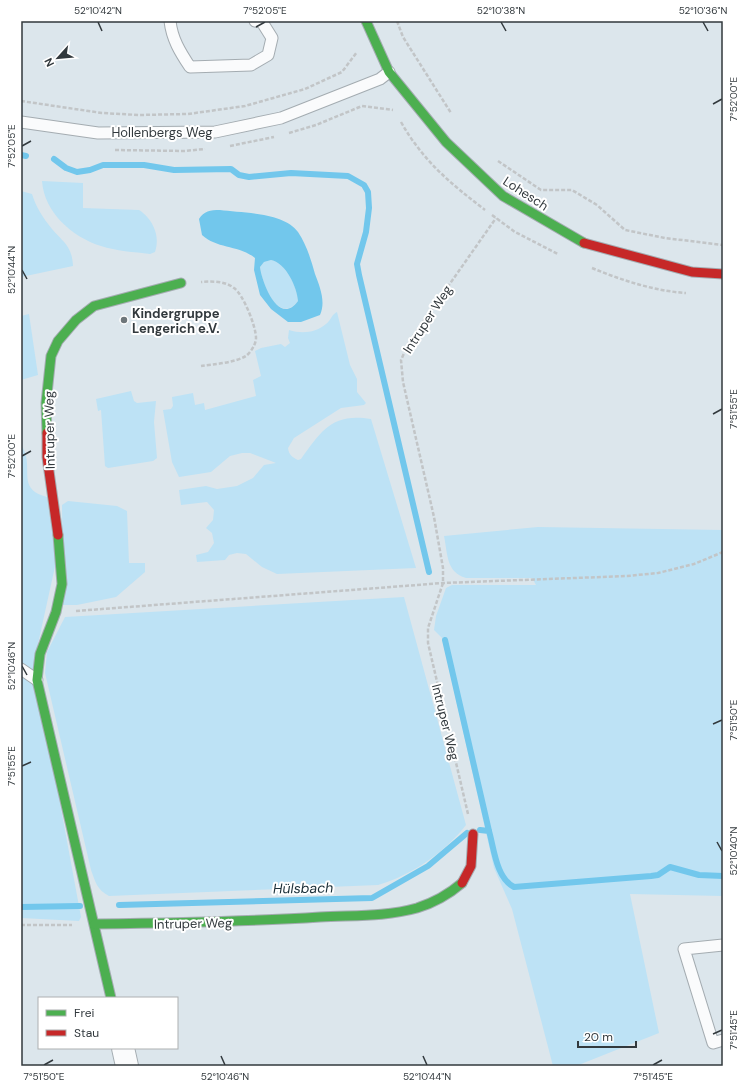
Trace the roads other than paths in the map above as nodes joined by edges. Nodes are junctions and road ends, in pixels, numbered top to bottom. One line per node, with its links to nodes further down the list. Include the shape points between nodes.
1 (170, 21): 2 (lane, via 172,34 190,67 251,65 268,55 272,38 262,22)
2 (255, 21)
3 (366, 21): 4 (street, Lohesch)
4 (389, 72): 5 (lane, Hollenbergs Weg, via 380,79 281,118 215,132 98,133); 6 (street, Lohesch, via 446,142 503,196 581,242 692,272)
5 (21, 122)
6 (723, 274)
7 (181, 283): 9 (street, Intruper Weg, via 94,306 68,328 51,356 46,403 47,457 62,584 56,612 40,654)
8 (21, 669): 9 (lane)
9 (38, 680): 11 (street, Intruper Weg, via 63,797)
10 (473, 834): 11 (street, Intruper Weg, via 470,870 463,882 446,896 430,904 402,911 252,921)
11 (95, 924): 13 (street, Intruper Weg)
12 (723, 945): 14 (lane, via 684,949 713,1043)
13 (112, 997)
14 (723, 1040)
15 (122, 1049): 16 (street)
16 (126, 1066)

